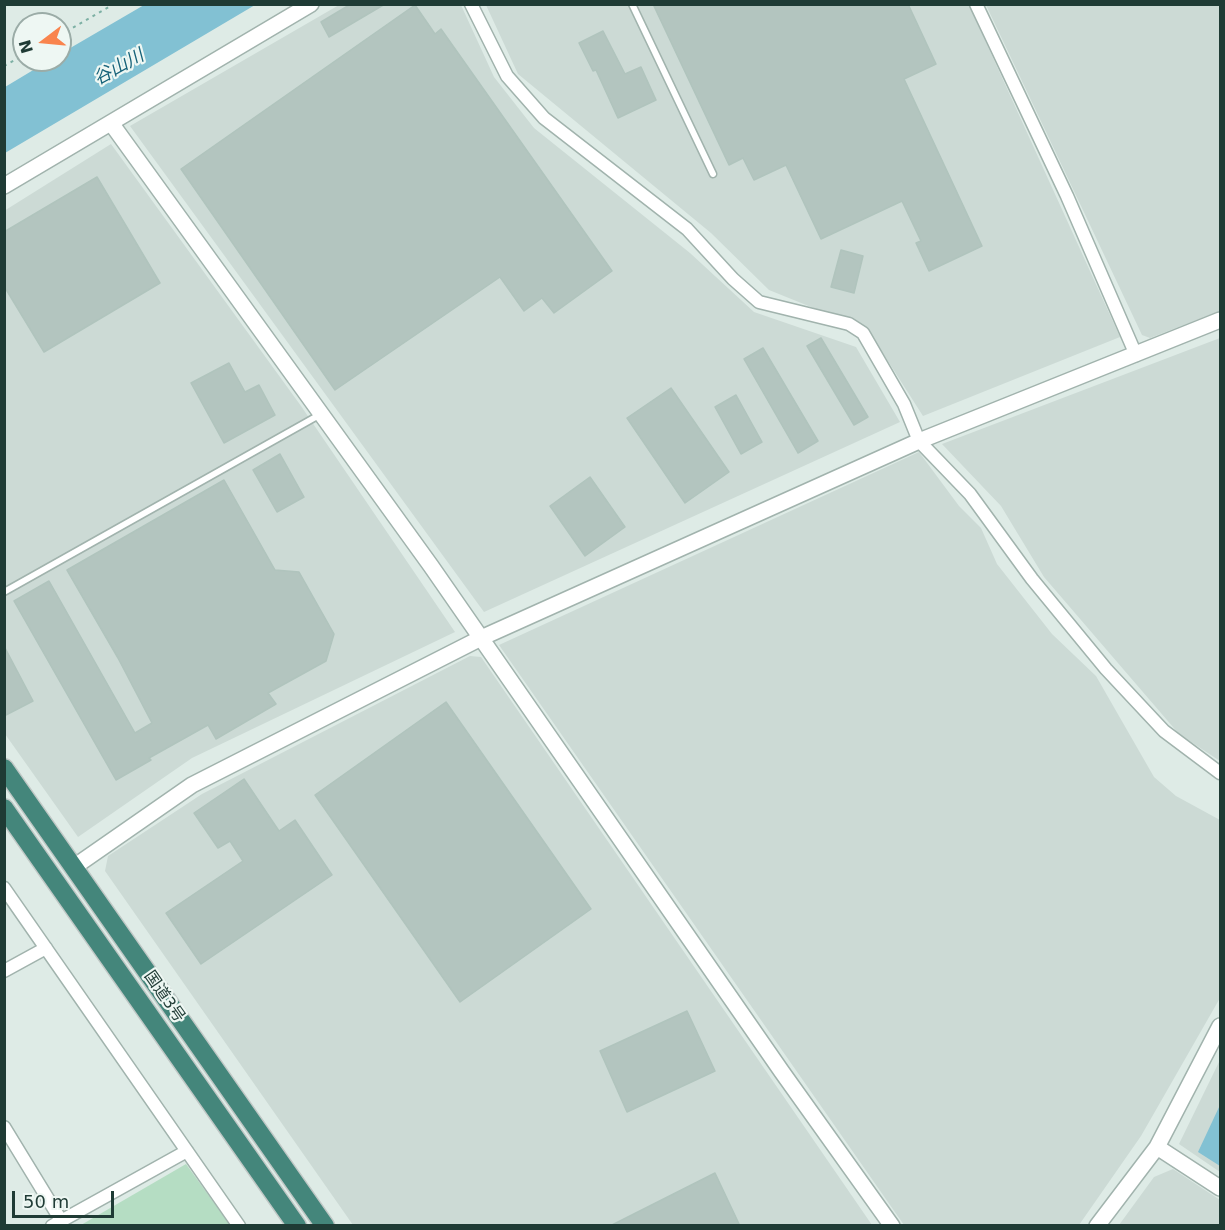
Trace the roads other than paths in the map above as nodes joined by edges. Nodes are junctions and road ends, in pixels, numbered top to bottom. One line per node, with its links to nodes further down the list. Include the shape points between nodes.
1 (311, 4): 5 (street)
2 (471, 4): 11 (street, via 507,76 544,118 687,230 759,302 849,324 863,333 904,404)
3 (632, 4): 6 (lane)
4 (976, 4): 9 (street, via 1067,196)
5 (111, 123): 7 (street); 10 (street)
6 (713, 174)
7 (4, 186)
8 (1221, 320): 9 (street)
9 (1136, 355): 11 (street)
10 (322, 413): 12 (lane); 13 (street)
11 (919, 441): 13 (street); 15 (street, via 970,494 1032,579 1106,669 1164,731)
12 (4, 592)
13 (482, 639): 17 (street, via 192,785); 30 (street)
14 (4, 768): 17 (highway, 国道3号)
15 (1221, 773)
16 (4, 808): 28 (highway, 国道3号)
17 (74, 867): 29 (highway, 国道3号)
18 (4, 888): 19 (street)
19 (46, 948): 20 (street); 24 (street)
20 (4, 971)
21 (1221, 1026): 23 (street)
22 (4, 1127): 26 (street)
23 (1156, 1146): 25 (street); 31 (street)
24 (187, 1151): 26 (street); 27 (street)
25 (1221, 1188)
26 (57, 1224)
27 (239, 1226)
28 (297, 1226)
29 (325, 1226)
30 (892, 1226)
31 (1097, 1226)

